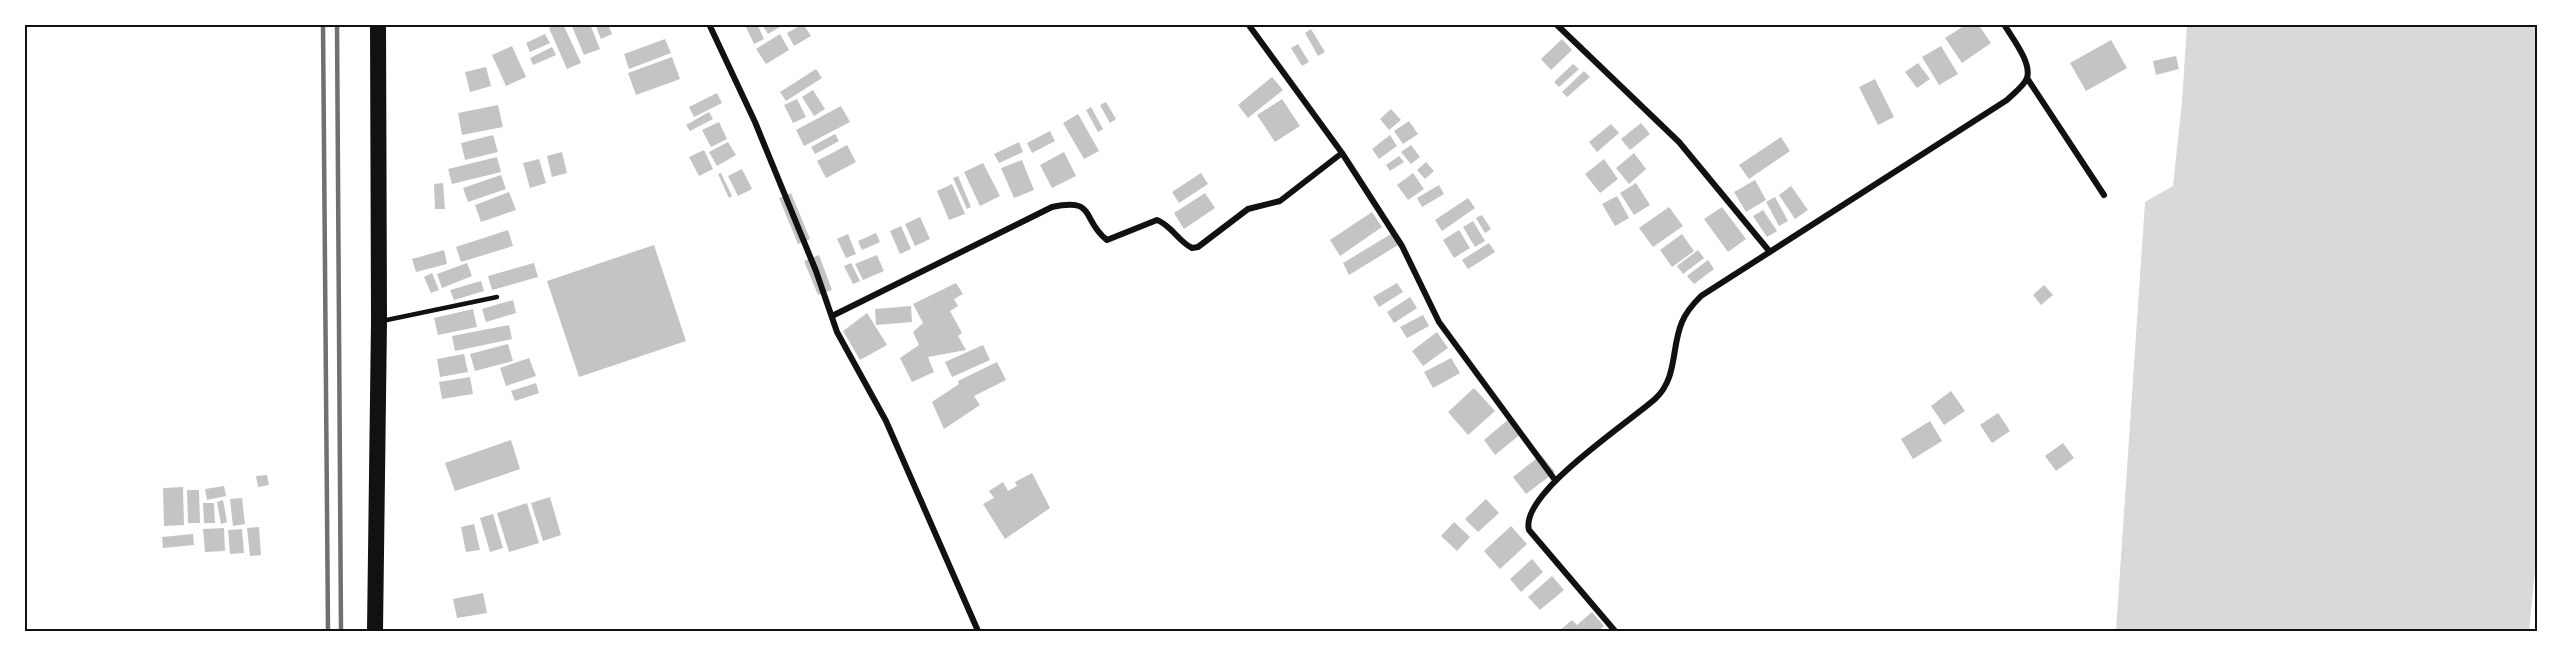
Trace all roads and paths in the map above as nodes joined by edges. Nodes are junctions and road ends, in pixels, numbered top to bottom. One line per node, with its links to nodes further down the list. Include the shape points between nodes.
1 (378, 24): 12 (highway)
2 (710, 24): 11 (street, via 755,122)
3 (1248, 24): 7 (street)
4 (1556, 24): 9 (street, via 1679,142)
5 (2004, 24): 6 (street, via 2027,66)
6 (2027, 78): 8 (street); 9 (street, via 2007,100)
7 (1342, 153): 11 (street, via 1280,201 1248,209 1198,247 1184,244 1156,219 1107,240 1084,208 1072,203 1052,207); 13 (street, via 1414,267 1438,322)
8 (2104, 195)
9 (1770, 252): 13 (street, via 1701,296 1681,324 1670,376 1657,397)
10 (496, 297): 12 (lane)
11 (831, 316): 15 (street, via 886,421)
12 (379, 321): 14 (highway)
13 (1555, 480): 16 (street, via 1529,512 1529,530)
14 (375, 631)
15 (978, 631)
16 (1615, 631)

